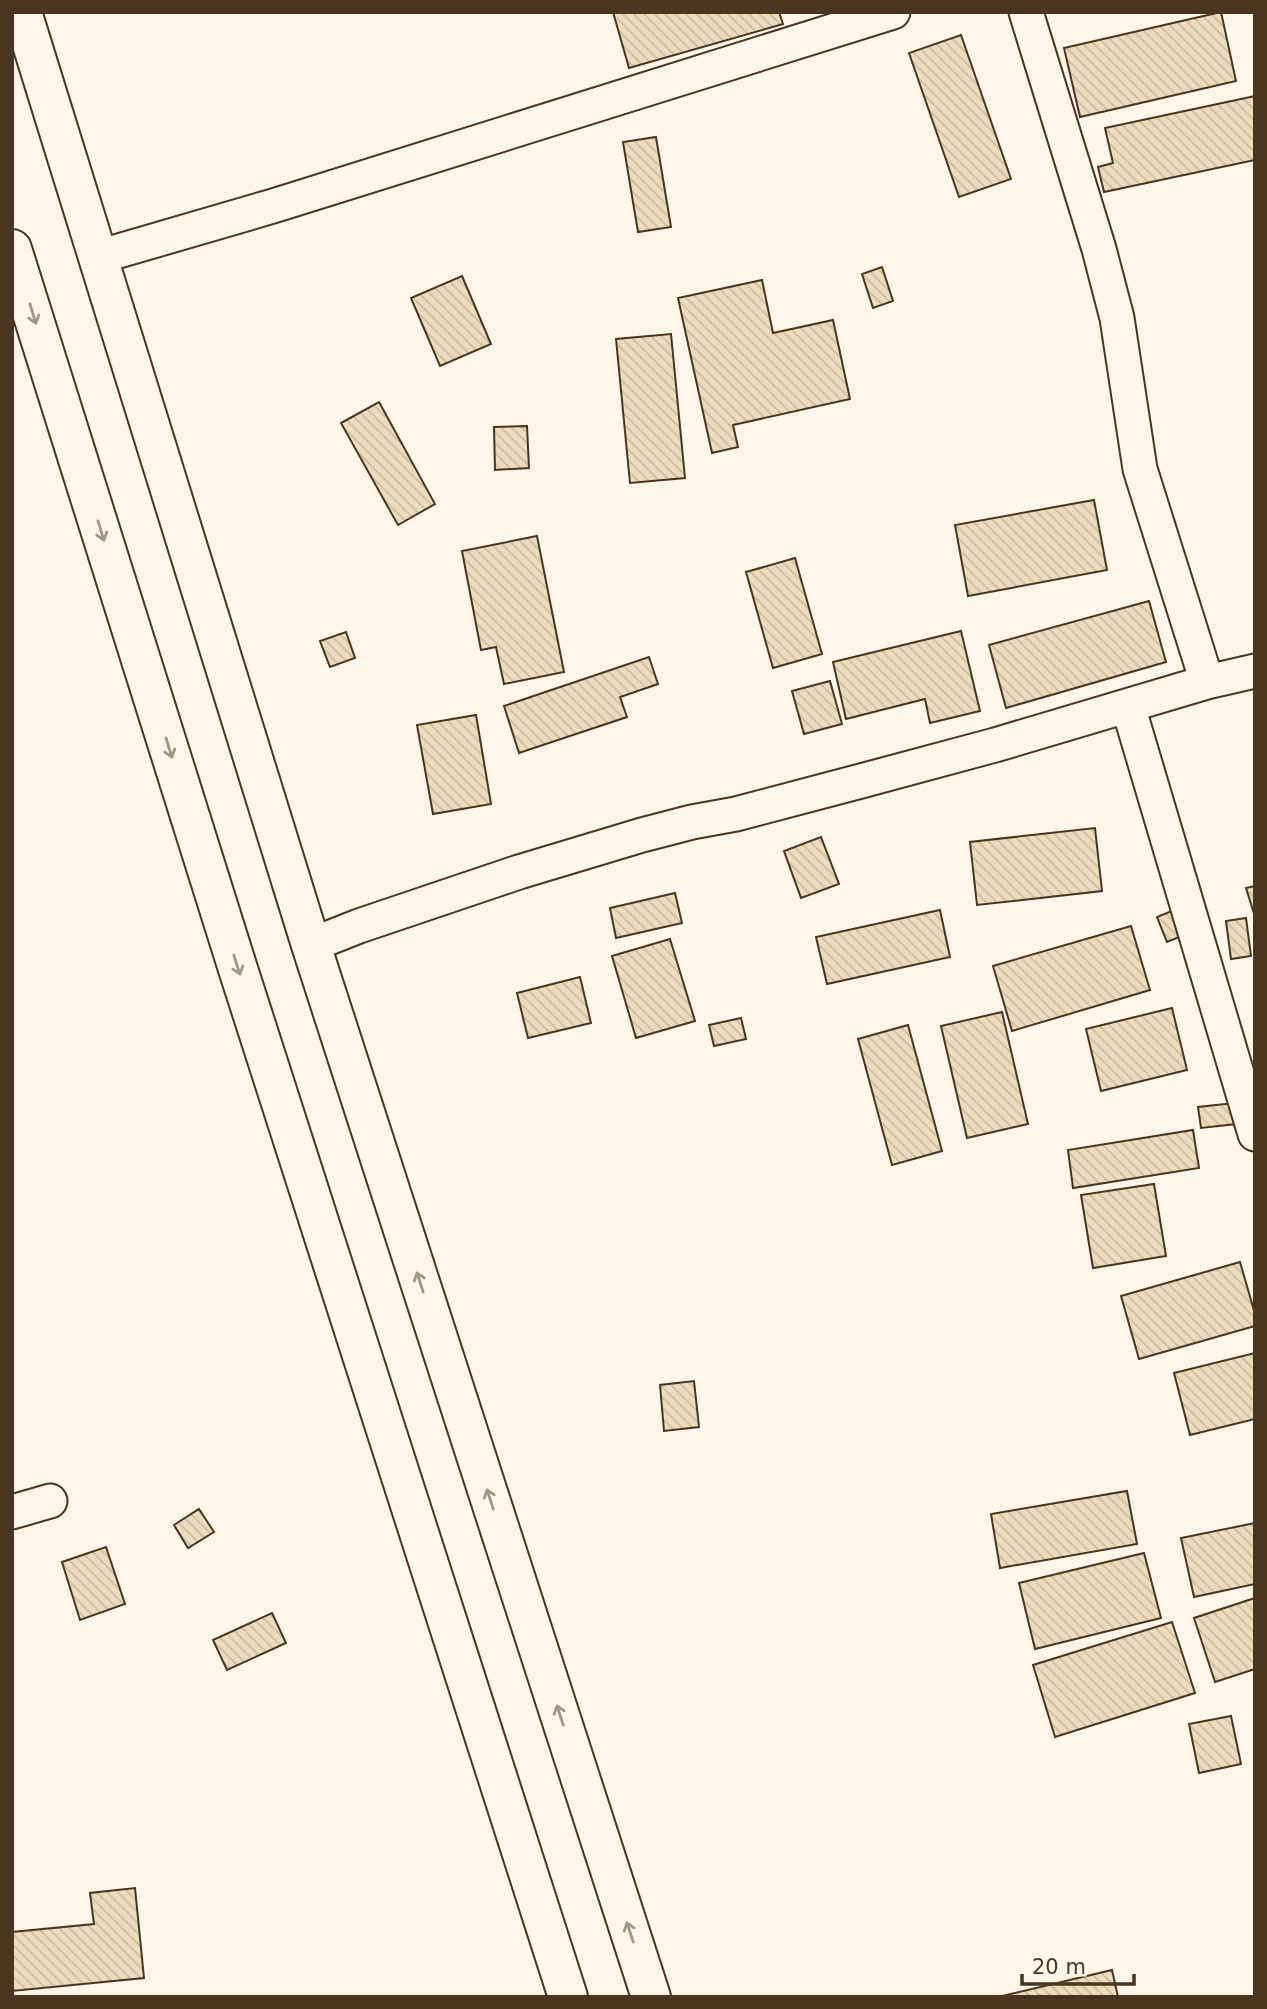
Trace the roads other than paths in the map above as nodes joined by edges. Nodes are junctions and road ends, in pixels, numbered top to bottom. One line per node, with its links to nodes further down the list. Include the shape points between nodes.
1 (22, 12): 5 (main road)
2 (893, 12): 5 (street)
3 (1026, 12): 7 (street, via 1117,318 1140,469)
4 (12, 249): 13 (main road, one-way to 13)
5 (98, 257): 9 (main road)
6 (1255, 671): 7 (street)
7 (1207, 682): 8 (street)
8 (1128, 706): 9 (street, via 861,781 642,835 480,885); 10 (street)
9 (311, 945): 14 (main road, one-way to 9)
10 (1255, 1134)
11 (50, 1501): 12 (street)
12 (12, 1512)
13 (568, 1997)
14 (651, 1997)

